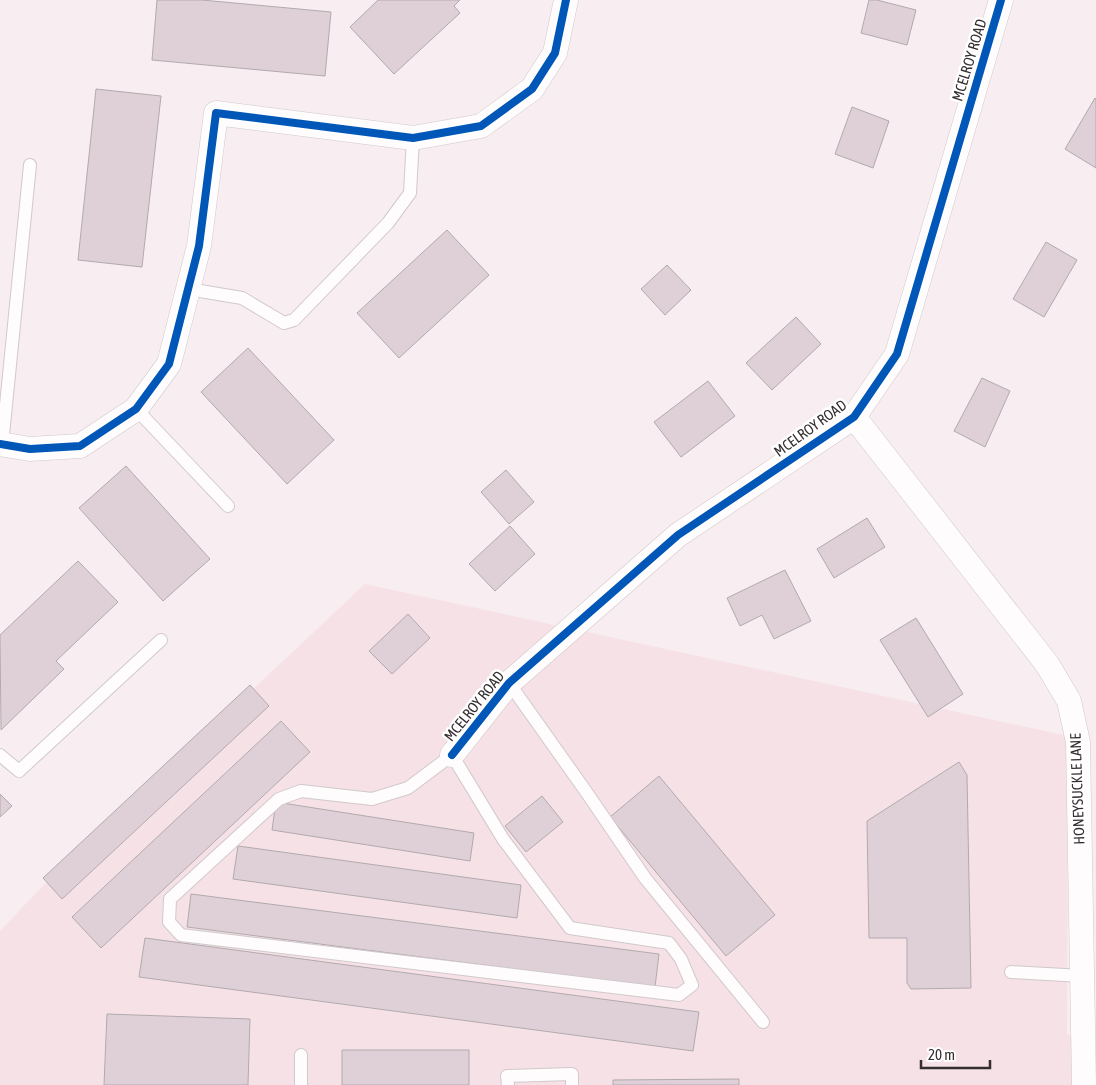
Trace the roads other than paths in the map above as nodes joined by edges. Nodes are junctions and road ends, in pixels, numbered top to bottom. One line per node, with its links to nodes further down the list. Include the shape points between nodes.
1 (566, 0): 3 (street, via 556,53 532,90 481,126)
2 (1001, 0): 7 (street, MCELROY ROAD, via 897,354)
3 (413, 138): 5 (lane, via 410,193 388,223 294,320 284,323 242,298); 5 (street, via 216,113 199,246)
4 (30, 165): 8 (lane)
5 (188, 289): 6 (street, via 169,364)
6 (136, 409): 8 (street, via 80,446 30,449); 9 (lane)
7 (854, 417): 11 (street, MCELROY ROAD, via 678,535); 12 (street, HONEYSUCKLE LANE, via 1047,664 1069,701)
8 (1, 445)
9 (228, 506)
10 (161, 640): 13 (lane, via 19,771)
11 (509, 683): 14 (street, MCELROY ROAD); 18 (lane, via 645,878)
12 (1087, 742): 15 (street, HONEYSUCKLE LANE)
13 (0, 755)
14 (452, 755): 14 (lane, via 408,788 372,800 301,792 279,799 170,899 169,922 181,934 191,936 679,995 692,985 681,959 669,943 570,928 503,839)
15 (1088, 896): 17 (street, HONEYSUCKLE LANE)
16 (1010, 972): 17 (lane)
17 (1082, 976): 23 (street, HONEYSUCKLE LANE)
18 (763, 1022)
19 (301, 1055): 20 (lane)
20 (301, 1085)
21 (508, 1085): 22 (lane, via 507,1076 572,1074)
22 (572, 1085)
23 (1084, 1085)

